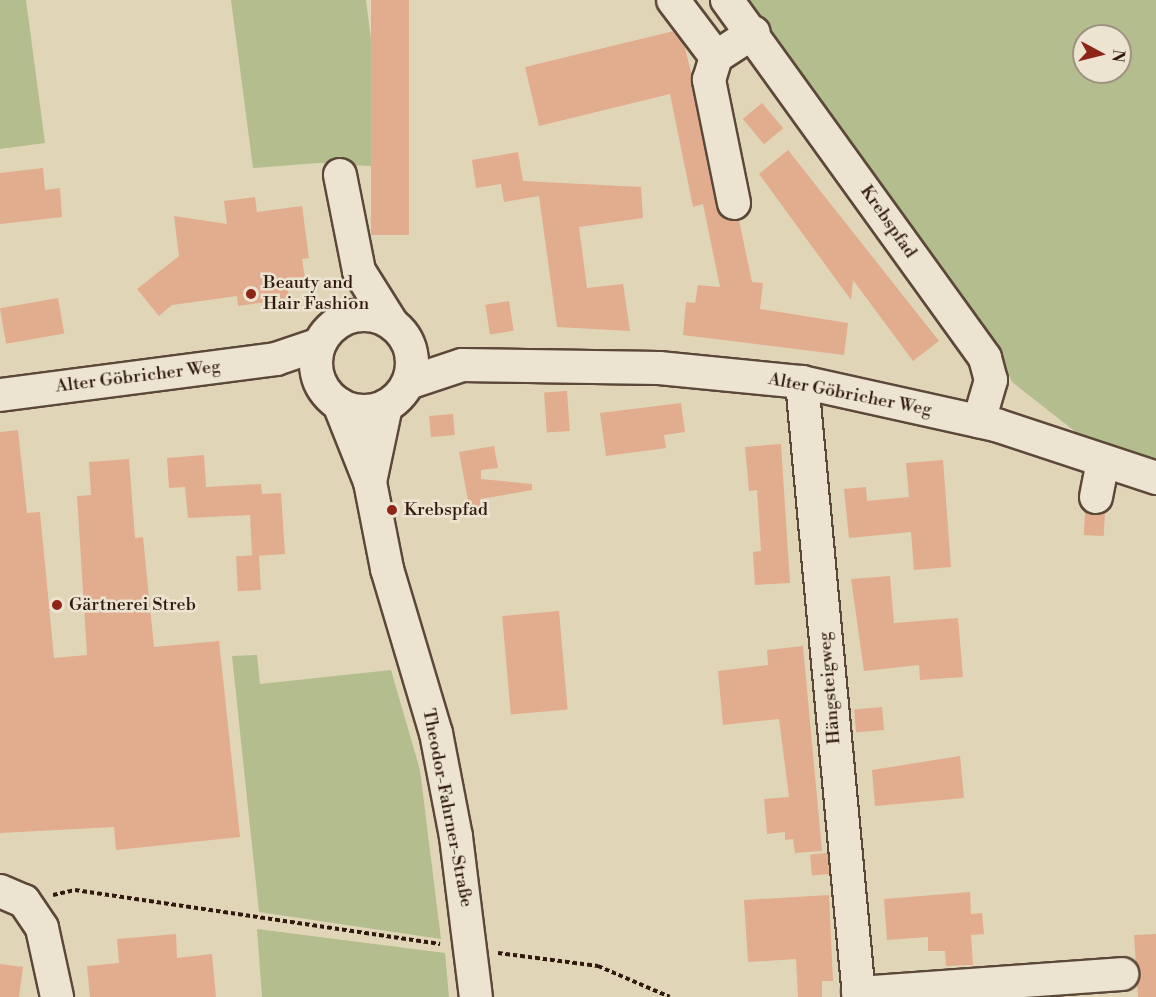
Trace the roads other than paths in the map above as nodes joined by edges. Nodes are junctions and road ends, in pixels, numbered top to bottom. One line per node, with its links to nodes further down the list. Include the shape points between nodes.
1 (673, 0): 4 (street)
2 (731, 1): 3 (street, Krebspfad)
3 (754, 32): 4 (street); 17 (street, Krebspfad, via 985,358 991,380)
4 (716, 57): 6 (street, via 710,80)
5 (340, 175): 7 (street)
6 (734, 203)
7 (359, 271): 8 (street); 9 (street)
8 (345, 318): 9 (street, via 372,315); 10 (street)
9 (399, 331): 11 (street, Alter Göbricher Weg); 13 (street, via 412,369)
10 (319, 359): 14 (street, Alter Göbricher Weg, via 276,359); 15 (street)
11 (462, 365): 12 (street, Alter Göbricher Weg, via 659,368); 13 (street, Alter Göbricher Weg)
12 (802, 382): 17 (street, Alter Göbricher Weg); 24 (street, Hängsteigweg)
13 (408, 383): 16 (street)
14 (0, 395)
15 (339, 404): 16 (street, via 365,411); 20 (street, Theodor-Fahrner-Straße)
16 (386, 406): 20 (street, Theodor-Fahrner-Straße)
17 (979, 421): 18 (street, Alter Göbricher Weg)
18 (1103, 462): 19 (street, Alter Göbricher Weg); 21 (street)
19 (1156, 478)
20 (370, 482): 26 (street, Theodor-Fahrner-Straße, via 387,570 436,733 472,948)
21 (1096, 497)
22 (12, 896): 25 (street, via 52,958)
23 (1122, 974): 24 (street, Hängsteigweg)
24 (859, 995)
25 (57, 997)
26 (476, 997)

